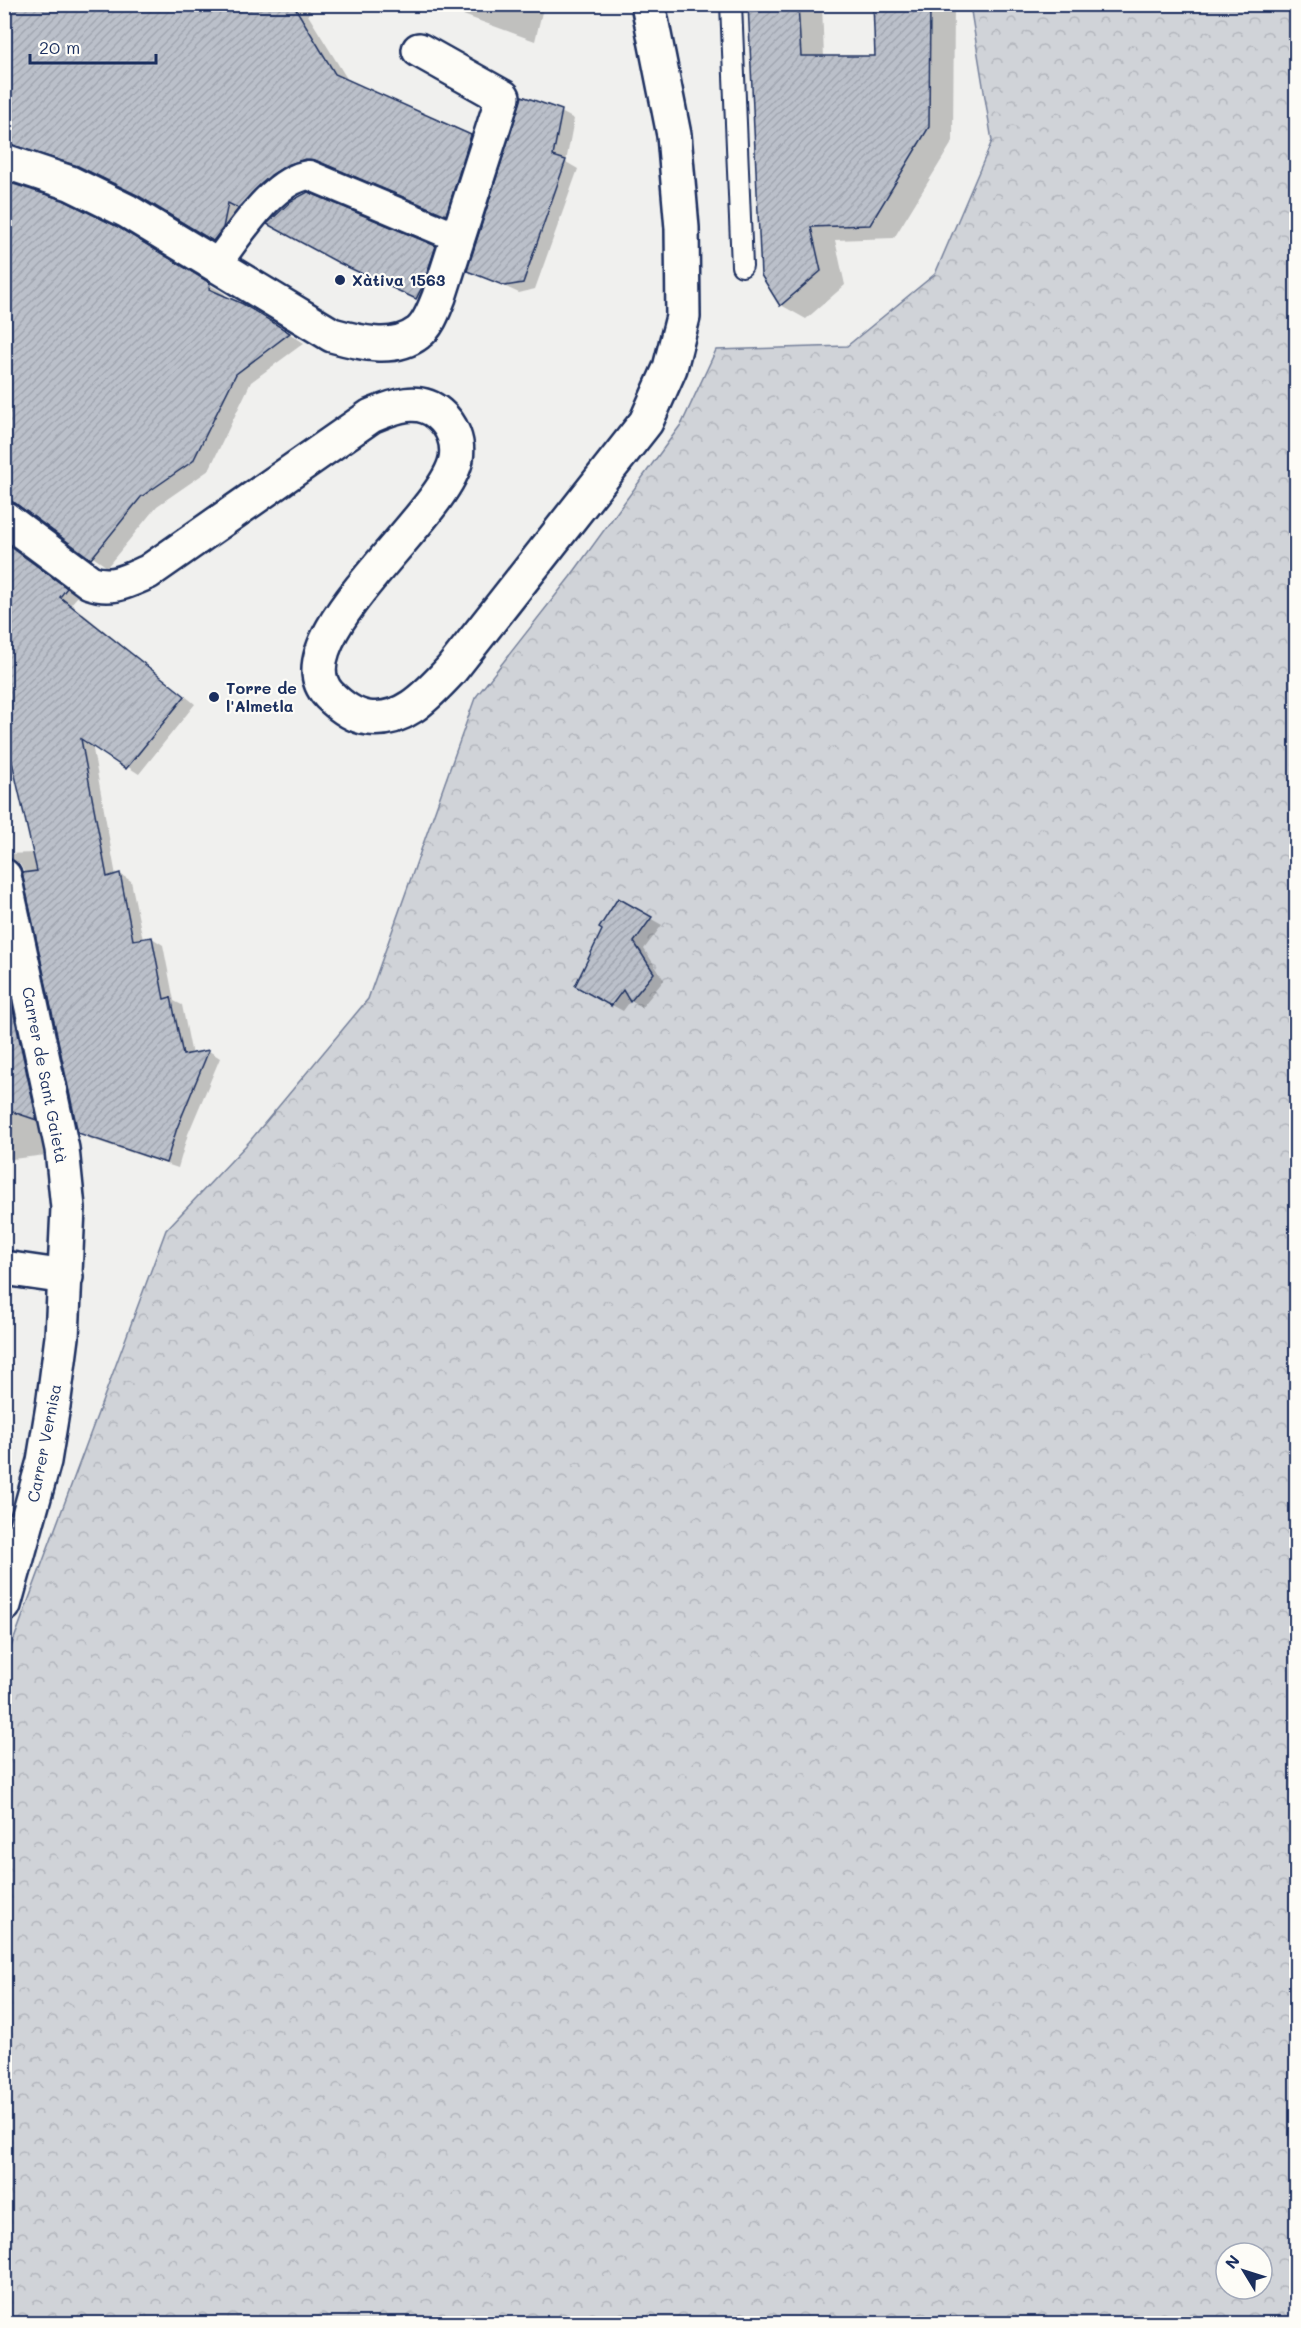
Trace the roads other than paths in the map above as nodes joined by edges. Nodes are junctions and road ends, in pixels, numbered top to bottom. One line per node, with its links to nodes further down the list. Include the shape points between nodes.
1 (648, 4): 8 (street, via 674,135 682,228 683,318 670,368 646,423 451,670 423,699 404,712 368,718 351,712 323,689 318,666 323,645 339,617 428,507 456,460 456,442 450,427 438,413 421,405 399,405 371,416 148,572 113,587 90,582)
2 (731, 4): 7 (lane)
3 (419, 50): 5 (street, via 503,97)
4 (4, 161): 6 (street, via 97,195)
5 (459, 238): 6 (street, via 309,175 297,177 270,197); 6 (street, via 429,320 418,334 398,342 363,344 332,335)
6 (215, 266)
7 (742, 266)
8 (6, 519)
9 (4, 876): 11 (street, Carrer de Sant Gaietà, via 62,1149 68,1208)
10 (4, 1268): 11 (street)
11 (66, 1277): 12 (street, Carrer Vernisa, via 62,1337 44,1461)
12 (4, 1605)

